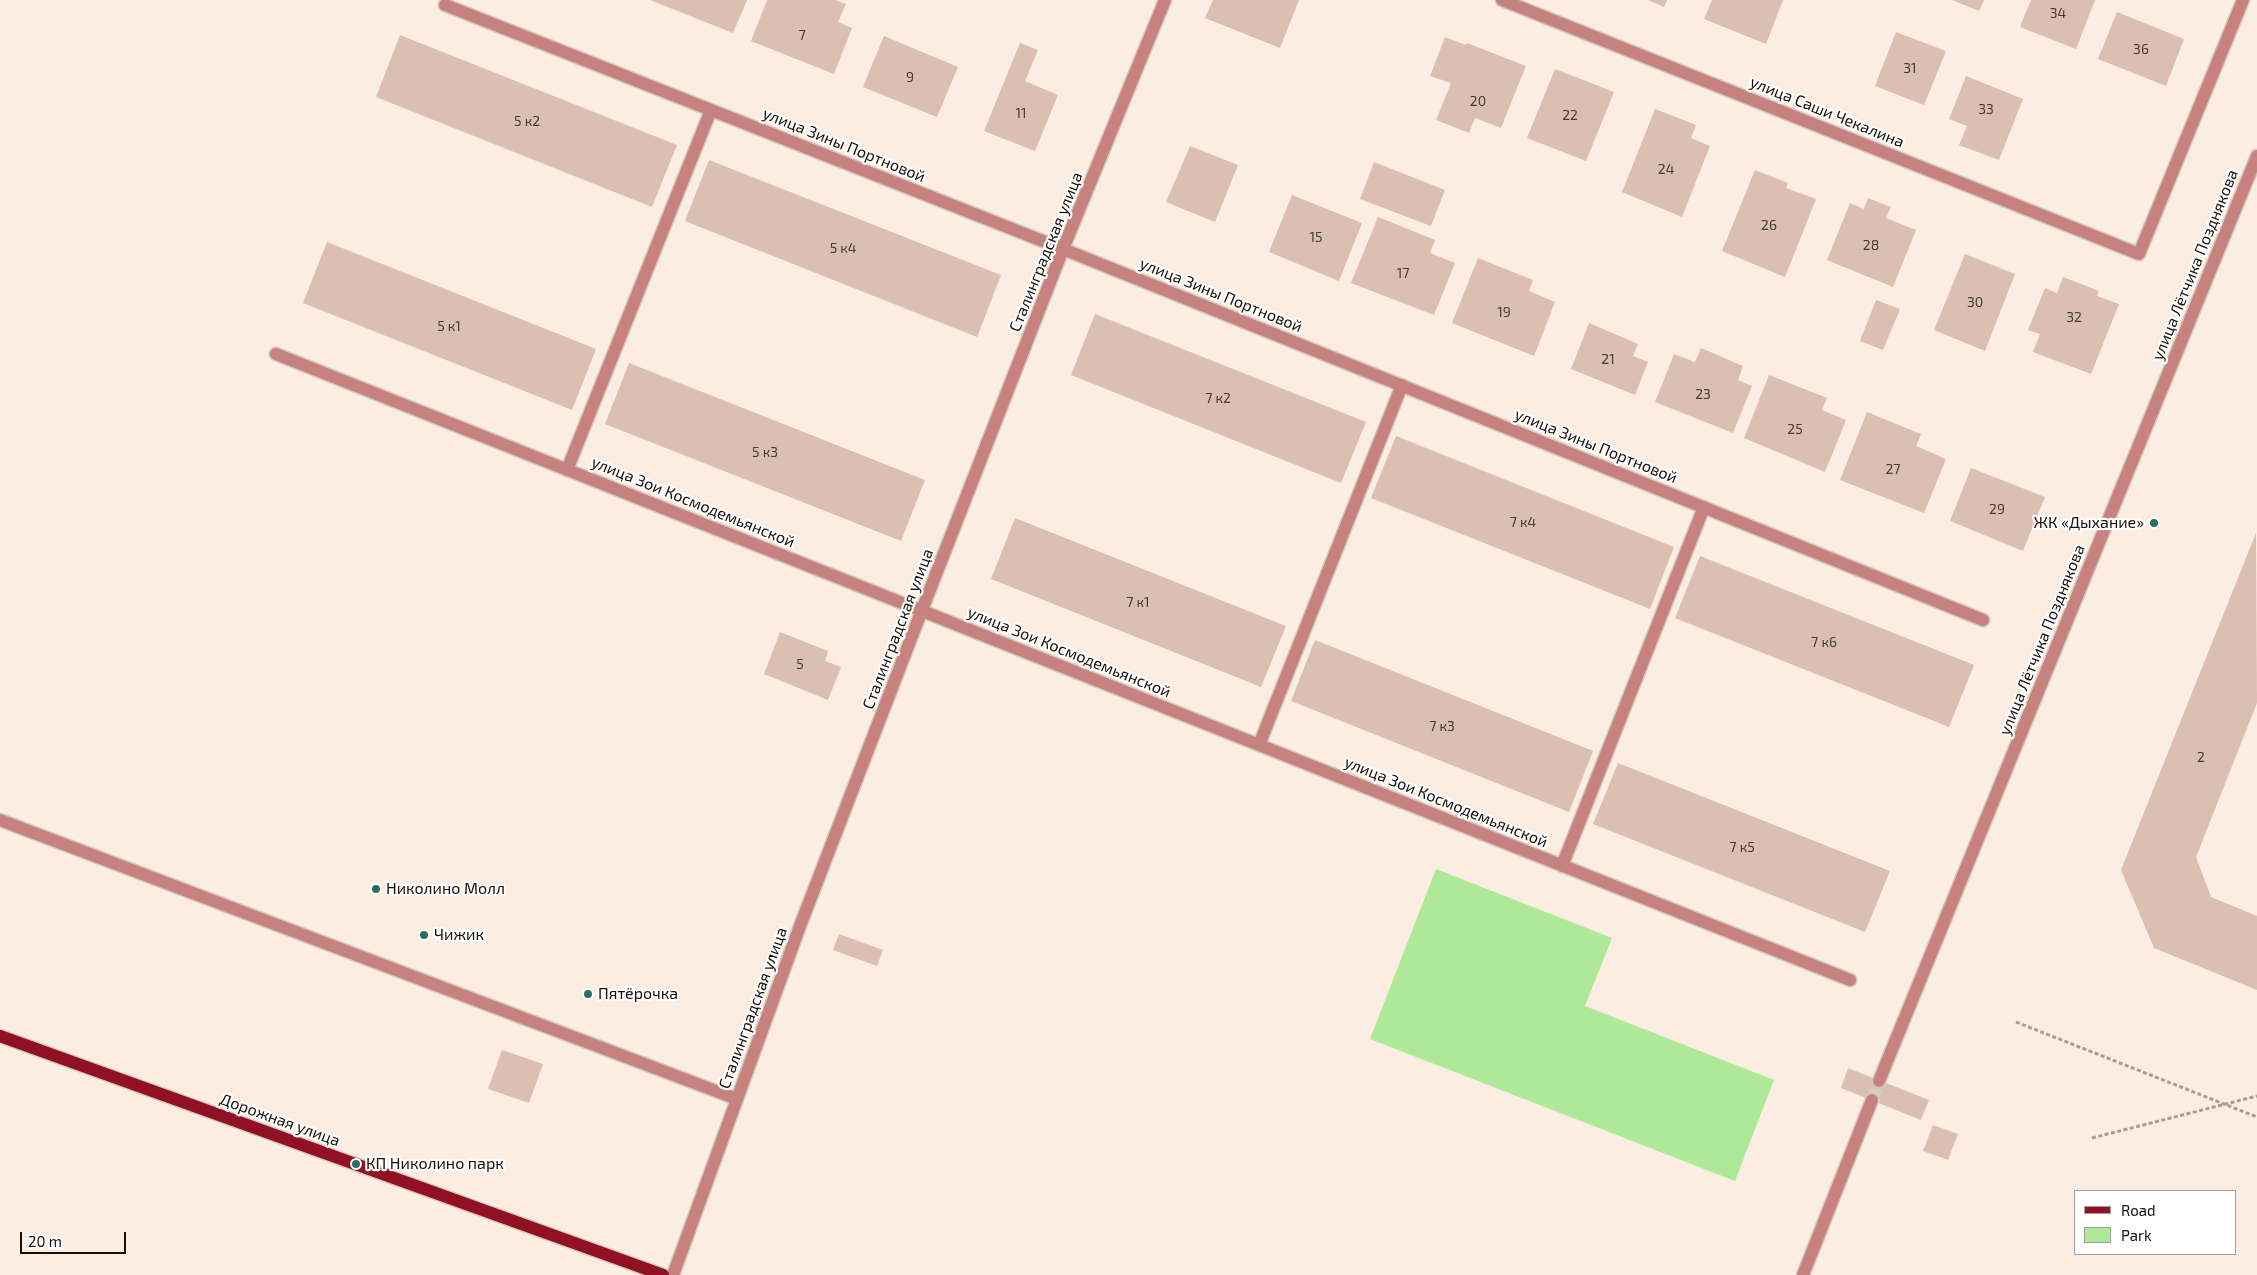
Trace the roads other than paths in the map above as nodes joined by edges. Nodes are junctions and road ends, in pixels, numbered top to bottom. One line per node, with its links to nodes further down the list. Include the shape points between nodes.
1 (1165, 0): 7 (street, Сталинградская улица)
2 (1502, 0): 3 (street, улица Саши Чекалина, via 2139,254)
3 (2243, 0)
4 (445, 5): 5 (street, улица Зины Портновой)
5 (711, 110): 7 (street, улица Зины Портновой); 10 (street)
6 (2257, 156): 19 (street, улица Лётчика Позднякова)
7 (1063, 249): 9 (street, улица Зины Портновой); 12 (street, Сталинградская улица)
8 (276, 354): 10 (street, улица Зои Космодемьянской)
9 (1402, 385): 11 (street, улица Зины Портновой); 14 (street)
10 (567, 470): 12 (street, улица Зои Космодемьянской)
11 (1704, 507): 13 (street, улица Зины Портновой); 16 (street)
12 (922, 610): 14 (street, улица Зои Космодемьянской); 20 (street, Сталинградская улица)
13 (1983, 620)
14 (1258, 745): 16 (street, улица Зои Космодемьянской)
15 (0, 820): 20 (street)
16 (1562, 866): 17 (street, улица Зои Космодемьянской)
17 (1850, 980)
18 (0, 1036): 22 (main road, Дорожная улица)
19 (1879, 1080)
20 (737, 1099): 23 (street, Сталинградская улица)
21 (1872, 1100): 24 (street)
22 (663, 1275)
23 (673, 1275)
24 (1803, 1275)

